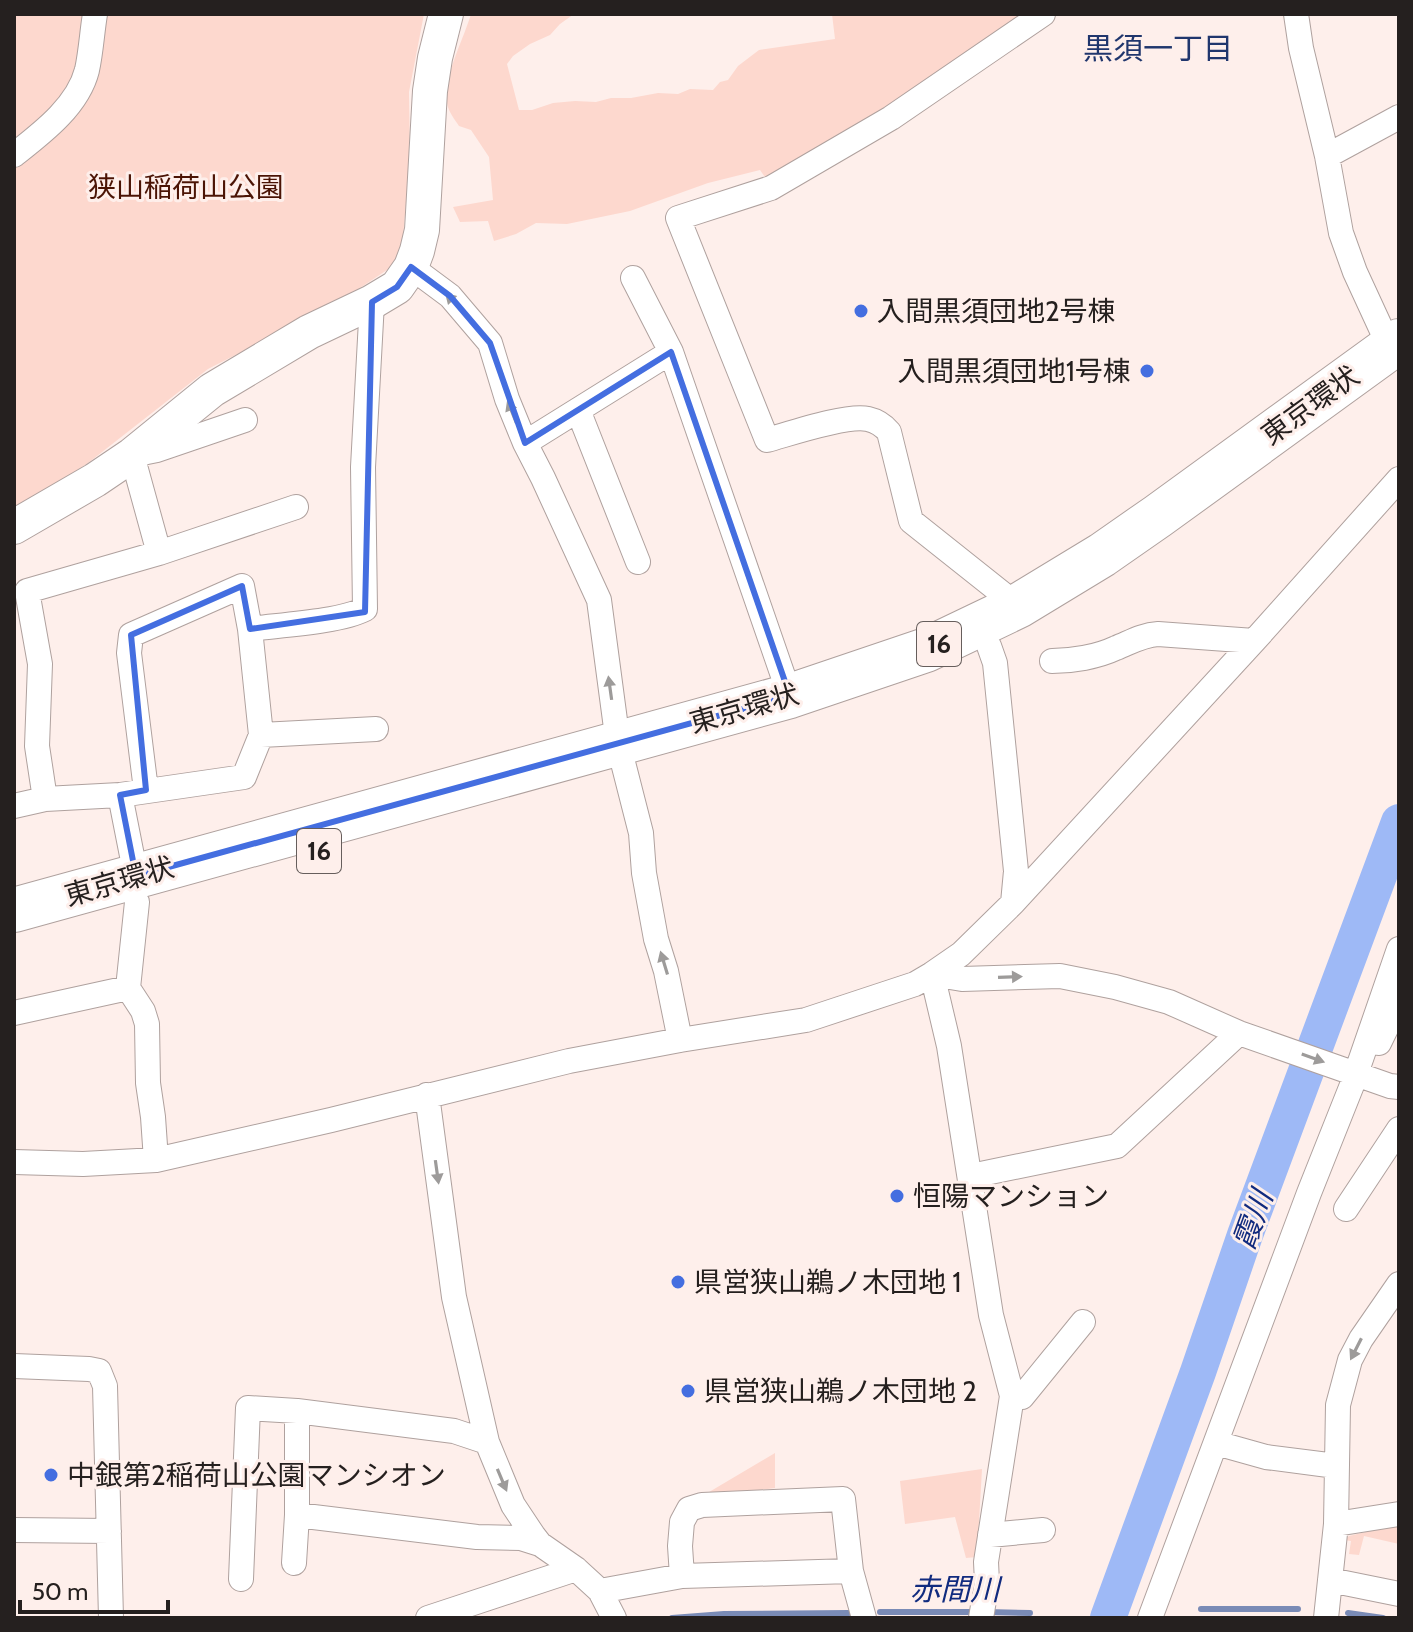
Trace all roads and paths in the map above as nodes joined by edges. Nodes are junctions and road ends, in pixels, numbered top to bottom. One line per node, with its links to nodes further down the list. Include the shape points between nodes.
1 (95, 14): 6 (street, via 87,72 71,103)
2 (446, 14): 8 (street, via 430,91 422,230)
3 (1043, 14): 22 (street, via 891,118 771,188 678,218 767,440 834,421 866,418 883,425 911,521)
4 (1296, 14): 7 (street)
5 (1399, 117): 7 (street)
6 (14, 155)
7 (1327, 156): 12 (street, via 1341,233)
8 (411, 267): 10 (street, via 397,287); 15 (street, one-way to 8, via 490,343 450,296)
9 (633, 278): 11 (street)
10 (372, 302): 16 (street, via 309,332 212,390); 23 (street, via 363,467 365,609)
11 (671, 352): 13 (street); 27 (street)
12 (1396, 354): 22 (highway, 東京環状 / 16, via 1102,555); 25 (highway, 東京環状 / 16, via 1111,576)
13 (578, 410): 15 (street); 21 (street)
14 (245, 420): 16 (street)
15 (525, 443): 30 (street, one-way to 15, via 599,600)
16 (132, 455): 19 (street); 20 (street)
17 (1399, 479): 24 (street)
18 (296, 507): 20 (street)
19 (14, 527)
20 (159, 553): 33 (street, via 27,591 40,664 37,746)
21 (638, 562)
22 (1018, 606): 27 (highway, 東京環状 / 16, via 926,650)
23 (250, 629): 29 (street); 31 (street, via 242,586 131,635)
24 (1254, 641): 26 (street, via 1144,635 1115,649); 36 (street)
25 (989, 646): 30 (highway, 東京環状 / 16, via 833,706); 36 (street, via 1016,871)
26 (1052, 661)
27 (790, 696): 30 (highway, 東京環状 / 16)
28 (376, 729): 29 (street)
29 (261, 735): 31 (street, via 244,777)
30 (620, 754): 35 (highway, 東京環状 / 16); 45 (street, one-way to 30, via 656,939 641,833)
31 (146, 790): 32 (street)
32 (120, 795): 33 (street); 35 (street)
33 (45, 799): 34 (street)
34 (14, 806)
35 (137, 889): 37 (highway, 東京環状 / 16); 38 (highway, 東京環状 / 16); 41 (street)
36 (1013, 903): 40 (street, via 961,954)
37 (14, 910)
38 (14, 935)
39 (1399, 949): 46 (street)
40 (932, 974): 44 (street, one-way to 44, via 962,979 1060,976 1157,998); 45 (street, via 806,1020); 52 (street)
41 (128, 988): 43 (street); 50 (street, via 147,1024)
42 (1399, 1002): 46 (street)
43 (14, 1013)
44 (1239, 1033): 46 (street, one-way to 46); 52 (street, via 1117,1146)
45 (680, 1040): 48 (street)
46 (1356, 1074): 47 (street); 60 (street)
47 (1399, 1087)
48 (427, 1095): 50 (street); 59 (street, one-way to 59, via 454,1297)
49 (1399, 1129): 53 (street)
50 (156, 1160): 51 (street)
51 (14, 1162)
52 (971, 1176): 57 (street, via 991,1315)
53 (1346, 1209)
54 (1399, 1284): 61 (street, one-way to 61, via 1350,1360 1338,1405)
55 (1083, 1322): 57 (street, via 1022,1397)
56 (14, 1366): 67 (street, via 99,1371 105,1386)
57 (1012, 1396): 68 (street)
58 (297, 1411): 59 (street, via 454,1431); 63 (street); 74 (street, via 248,1408)
59 (487, 1442): 69 (street, one-way to 69, via 513,1505)
60 (1216, 1443): 61 (street, via 1266,1457); 83 (street)
61 (1336, 1466): 64 (street)
62 (1399, 1514): 64 (street)
63 (297, 1515): 69 (street); 70 (street)
64 (1336, 1524): 75 (street)
65 (14, 1530): 67 (street)
66 (1043, 1530): 68 (street)
67 (109, 1531): 78 (street)
68 (990, 1535): 82 (street)
69 (540, 1544): 71 (street)
70 (294, 1563)
71 (576, 1569): 76 (street); 79 (street)
72 (851, 1571): 73 (street); 73 (street, via 843,1499 689,1509 682,1522); 81 (street)
73 (682, 1576): 76 (street)
74 (241, 1579)
75 (1330, 1580): 77 (street); 84 (street)
76 (600, 1591): 80 (street)
77 (1399, 1594)
78 (111, 1618)
79 (428, 1618)
80 (614, 1618)
81 (864, 1618)
82 (981, 1618)
83 (1150, 1618)
84 (1326, 1618)

